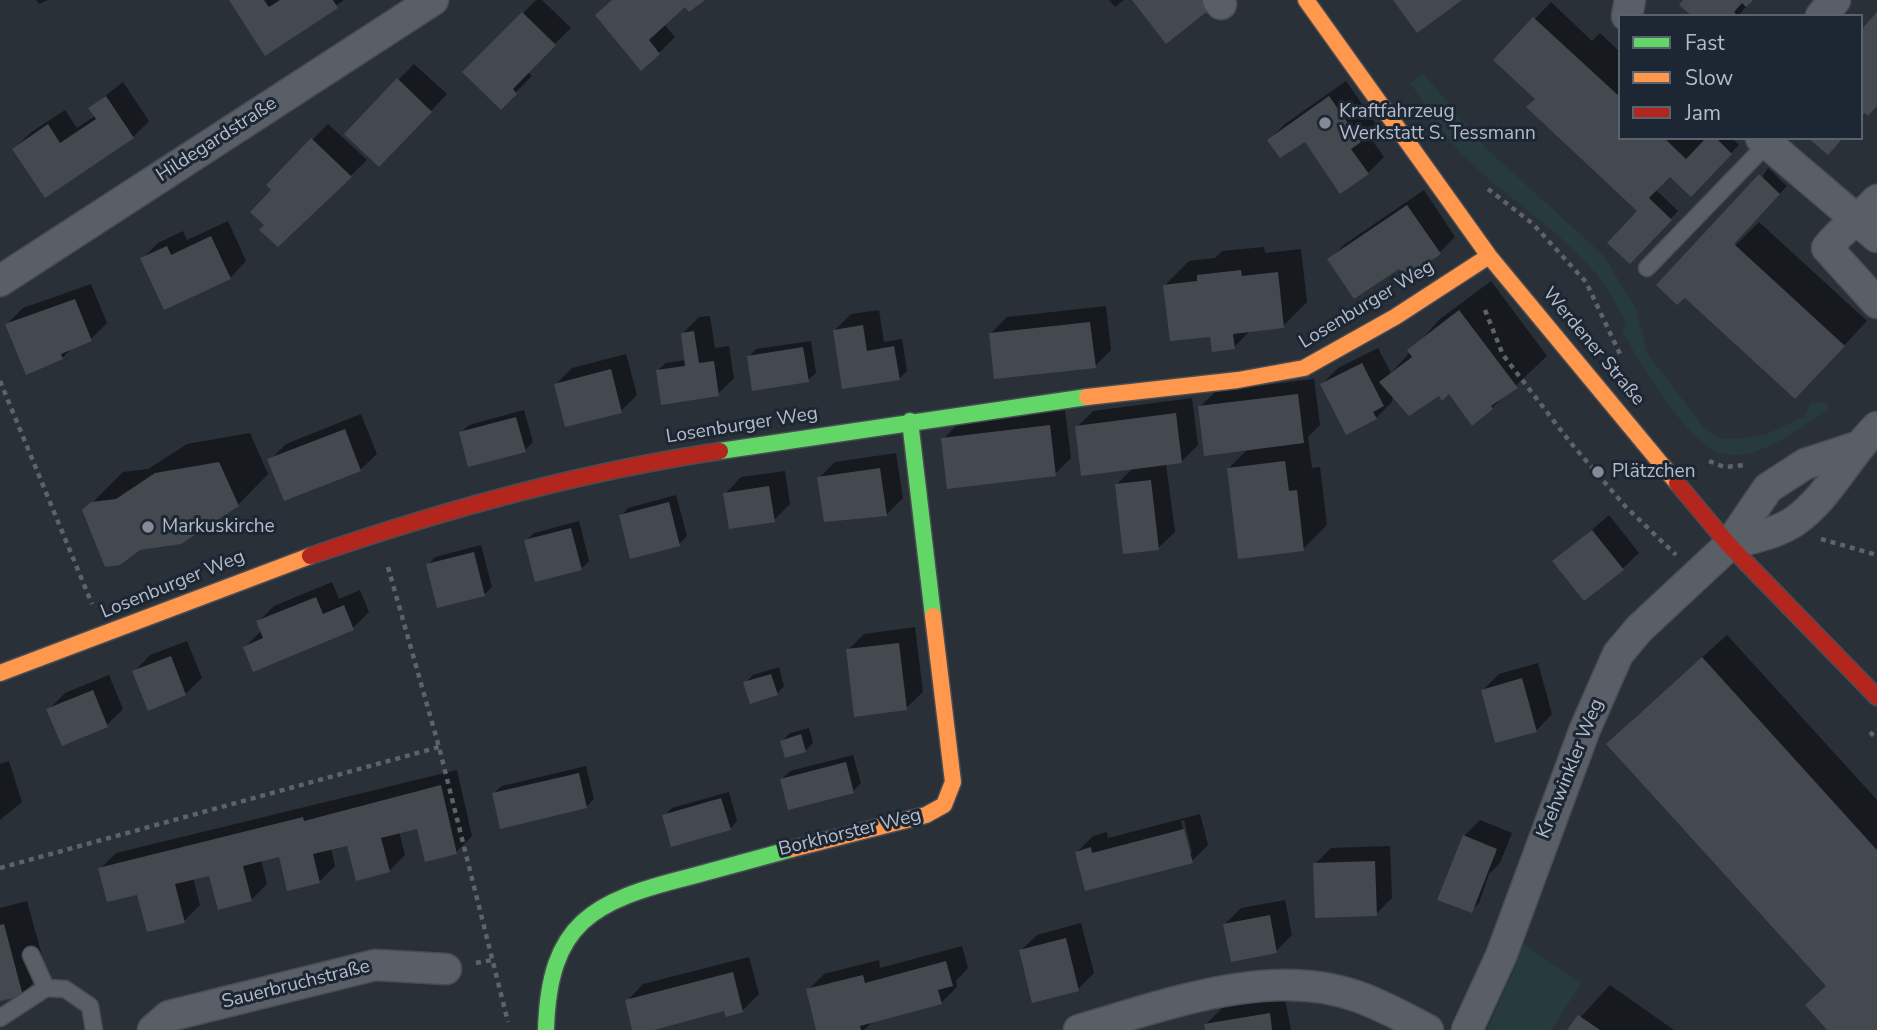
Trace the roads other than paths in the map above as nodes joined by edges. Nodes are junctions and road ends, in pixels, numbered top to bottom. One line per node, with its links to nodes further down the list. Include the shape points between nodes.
1 (433, 0): 9 (street, Hildegardstraße)
2 (1306, 0): 7 (street, Werdener Straße)
3 (1835, 0): 4 (street)
4 (1823, 14)
5 (1764, 141): 6 (street); 8 (lane)
6 (1871, 219): 10 (street, via 1840,230 1827,248)
7 (1489, 256): 11 (street, Losenburger Weg, via 1395,317 1304,368); 13 (street, Werdener Straße)
8 (1647, 268)
9 (0, 281)
10 (1877, 303)
11 (910, 421): 14 (street, Losenburger Weg, via 686,456 516,493 266,570); 22 (street, Borkhorster Weg, via 953,782 944,804 926,815 652,886 599,908 576,928 559,954 546,991)
12 (1867, 437): 13 (street, via 1805,464 1768,488); 13 (street, via 1824,494 1796,520)
13 (1728, 545): 15 (street, Werdener Straße); 25 (street, Krehwinkler Weg, via 1618,654 1585,729 1501,956)
14 (0, 673)
15 (1877, 697)
16 (31, 955): 18 (lane)
17 (446, 969): 21 (street, Sauerbruchstraße, via 376,965 169,1016)
18 (46, 988): 19 (lane); 20 (lane, via 65,989 82,998 90,1006)
19 (0, 1018)
20 (94, 1030)
21 (153, 1030)
22 (546, 1030)
23 (1079, 1030): 24 (street, via 1235,988 1283,987 1355,996)
24 (1428, 1030)
25 (1467, 1030)

